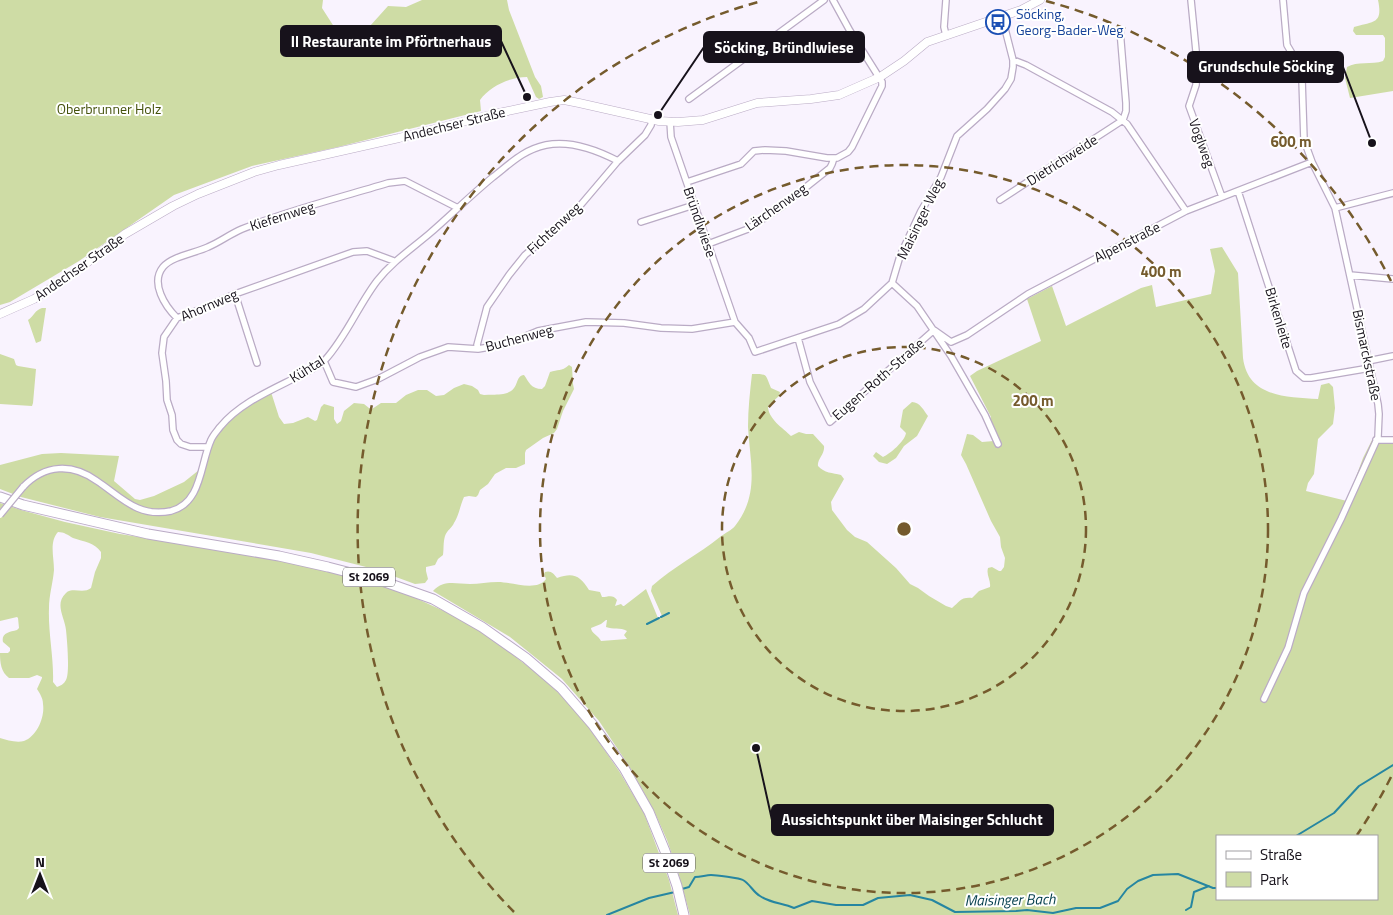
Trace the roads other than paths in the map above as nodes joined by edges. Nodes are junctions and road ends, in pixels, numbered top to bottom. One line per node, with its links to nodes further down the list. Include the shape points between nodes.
1 (824, 0): 12 (street)
2 (833, 0): 11 (street)
3 (946, 0): 9 (street)
4 (1040, 0): 7 (street, Andechser Straße)
5 (1191, 0): 22 (street, Voglweg, via 1197,61 1196,85 1189,106)
6 (1283, 0): 18 (street, Bismarckstraße, via 1286,42 1302,79 1304,140)
7 (1002, 17): 9 (street, Andechser Straße); 10 (street, Maisinger Weg)
8 (1120, 30): 14 (street, via 1126,103)
9 (946, 35): 11 (street, Andechser Straße, via 927,42)
10 (1012, 60): 14 (street); 33 (street, Maisinger Weg, via 1010,79 1005,88 957,136 941,177 900,256)
11 (880, 77): 15 (street, Andechser Straße, via 839,94 757,103 703,120); 16 (street, Lärchenweg, via 882,86 852,147)
12 (689, 99)
13 (652, 119): 15 (street, Andechser Straße); 17 (street, Fichtenweg, via 645,135); 35 (street, Andechser Straße, via 564,100 279,164 173,206 125,234 34,299)
14 (1123, 120): 23 (street, Dietrichweide); 27 (street)
15 (670, 121): 19 (street, Bründlwiese, via 671,137)
16 (834, 158): 19 (street, via 786,151 754,151 741,164); 29 (street, Lärchenweg, via 830,168 781,207 748,229)
17 (618, 161): 25 (street, Kühtal, via 577,146 547,145 515,158); 41 (street, Fichtenweg, via 573,214 526,255 509,275 487,307)
18 (1312, 162): 20 (street, Alpenstraße); 26 (street, Bismarckstraße)
19 (687, 182): 24 (street, Bründlwiese)
20 (1238, 191): 22 (street, Alpenstraße); 46 (street, Birkenleite, via 1296,371 1304,378 1311,378)
21 (1393, 193): 26 (street)
22 (1222, 196): 27 (street, Alpenstraße)
23 (1000, 200)
24 (694, 205): 28 (street); 29 (street, Bründlwiese)
25 (458, 208): 30 (street, Kühtal); 36 (street, Kiefernweg, via 399,181 242,229 163,266 159,290)
26 (1335, 208): 31 (street, Bismarckstraße)
27 (1186, 211): 40 (street, Alpenstraße, via 1028,294 967,335)
28 (641, 222)
29 (708, 244): 37 (street, Bründlwiese)
30 (394, 261): 34 (street, Ahornweg, via 367,251 356,251); 43 (street, Kühtal)
31 (1350, 275): 32 (street); 44 (street, Bismarckstraße)
32 (1393, 279)
33 (892, 283): 38 (street, via 917,306); 39 (street, via 864,309 838,324)
34 (235, 294): 36 (street, Ahornweg); 45 (street)
35 (0, 314)
36 (177, 318): 50 (street, Ahornweg, via 163,340 162,353 174,433 181,444)
37 (735, 322): 39 (street, via 749,338 755,352); 41 (street, Buchenweg, via 692,329 586,322 538,331 507,344)
38 (934, 330): 39 (street, Eugen-Roth-Straße, via 830,422 810,382); 40 (street, Eugen-Roth-Straße); 49 (street, via 973,393)
39 (798, 338)
40 (951, 342)
41 (478, 349): 43 (street, Buchenweg, via 448,347 356,387 332,382)
42 (1393, 356): 44 (street)
43 (324, 361): 50 (street, Kühtal, via 234,413 215,433)
44 (1368, 361): 46 (street, Bismarckstraße)
45 (257, 363)
46 (1370, 368): 47 (street, Bismarckstraße, via 1379,409)
47 (1376, 440): 48 (street); 53 (street, Bismarckstraße, via 1304,593 1288,648)
48 (1393, 440)
49 (998, 444)
50 (208, 447): 52 (street, Kühtal, bridge, via 193,495 179,508 170,511 140,509 124,502 92,477 68,468 46,471 30,480)
51 (0, 497): 54 (main road, St 2069, via 148,534 279,556 382,580 433,599 482,626 561,688 624,768 649,812 665,851)
52 (0, 515)
53 (1264, 699)
54 (684, 915)

